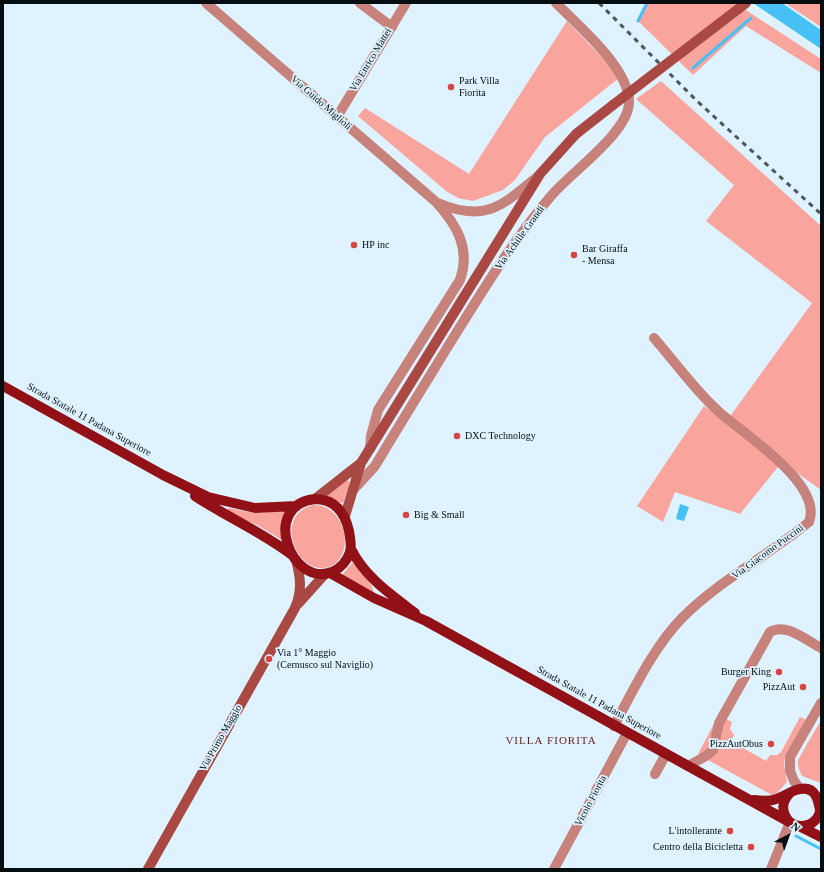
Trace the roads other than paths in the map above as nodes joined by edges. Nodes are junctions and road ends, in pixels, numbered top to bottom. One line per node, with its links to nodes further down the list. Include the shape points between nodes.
1 (206, 3): 7 (street, Via Guido Miglioli)
2 (360, 3): 6 (street)
3 (406, 3): 6 (street, Via Enrico Mattei)
4 (556, 3): 16 (street, Via Achille Grandi, via 620,71 629,96 626,115 614,134 552,194 518,236 375,466)
5 (746, 3): 8 (main road, bridge, via 576,134)
6 (392, 27): 7 (street, Via Enrico Mattei)
7 (337, 117): 9 (street, Via Guido Miglioli)
8 (540, 174): 9 (street, via 508,200 491,210 466,211); 12 (main road)
9 (436, 202): 12 (street, Via Guido Miglioli, via 449,216 462,241 464,269 460,280 378,410)
10 (654, 338): 15 (street, via 717,411 795,467)
11 (3, 386): 14 (main road, Strada Statale 11 Padana Superiore)
12 (370, 449): 13 (main road)
13 (361, 463): 16 (main road); 17 (main road)
14 (163, 475): 19 (main road, Strada Statale 11 Padana Superiore, via 208,497 236,505 261,509); 22 (main road, Strada Statale 11 Padana Superiore, via 225,515 268,538)
15 (814, 489)
16 (353, 490): 20 (main road)
17 (315, 499): 19 (main road); 20 (main road, via 333,504)
18 (818, 500): 28 (street, Via Giacomo Puccini, via 816,511 809,522 703,600 669,632)
19 (296, 506): 22 (main road, via 288,517 285,530)
20 (345, 516): 21 (main road)
21 (351, 549): 23 (main road, via 344,564); 25 (main road, via 362,567 378,584)
22 (295, 559): 23 (main road, via 309,572); 24 (main road, Via Primo Maggio, via 301,585)
23 (328, 573): 24 (main road, Via Primo Maggio); 25 (main road, via 374,598)
24 (295, 608): 38 (main road, Via Primo Maggio)
25 (426, 621): 28 (main road, Strada Statale 11 Padana Superiore)
26 (821, 648): 31 (street, via 789,630 780,628 772,631 766,637 718,723 713,750)
27 (821, 703): 33 (street, via 790,757 790,771)
28 (614, 726): 29 (main road, Strada Statale 11 Padana Superiore)
29 (628, 733): 30 (main road, Strada Statale 11 Padana Superiore); 39 (street, Vicolo Fiorita)
30 (666, 754): 31 (main road, Strada Statale 11 Padana Superiore); 32 (street)
31 (688, 766): 34 (main road, Strada Statale 11 Padana Superiore)
32 (655, 774)
33 (796, 791): 34 (main road, Strada Statale 11 Padana Superiore, via 773,800); 35 (main road, via 807,790 815,794); 36 (main road, via 786,798 783,804 784,814)
34 (749, 800): 36 (main road, Strada Statale 11 Padana Superiore)
35 (821, 811): 36 (main road, via 813,823)
36 (793, 823): 37 (main road, Strada Statale 11 Padana Superiore); 40 (street)
37 (821, 837)
38 (148, 869)
39 (554, 869)
40 (771, 869)

